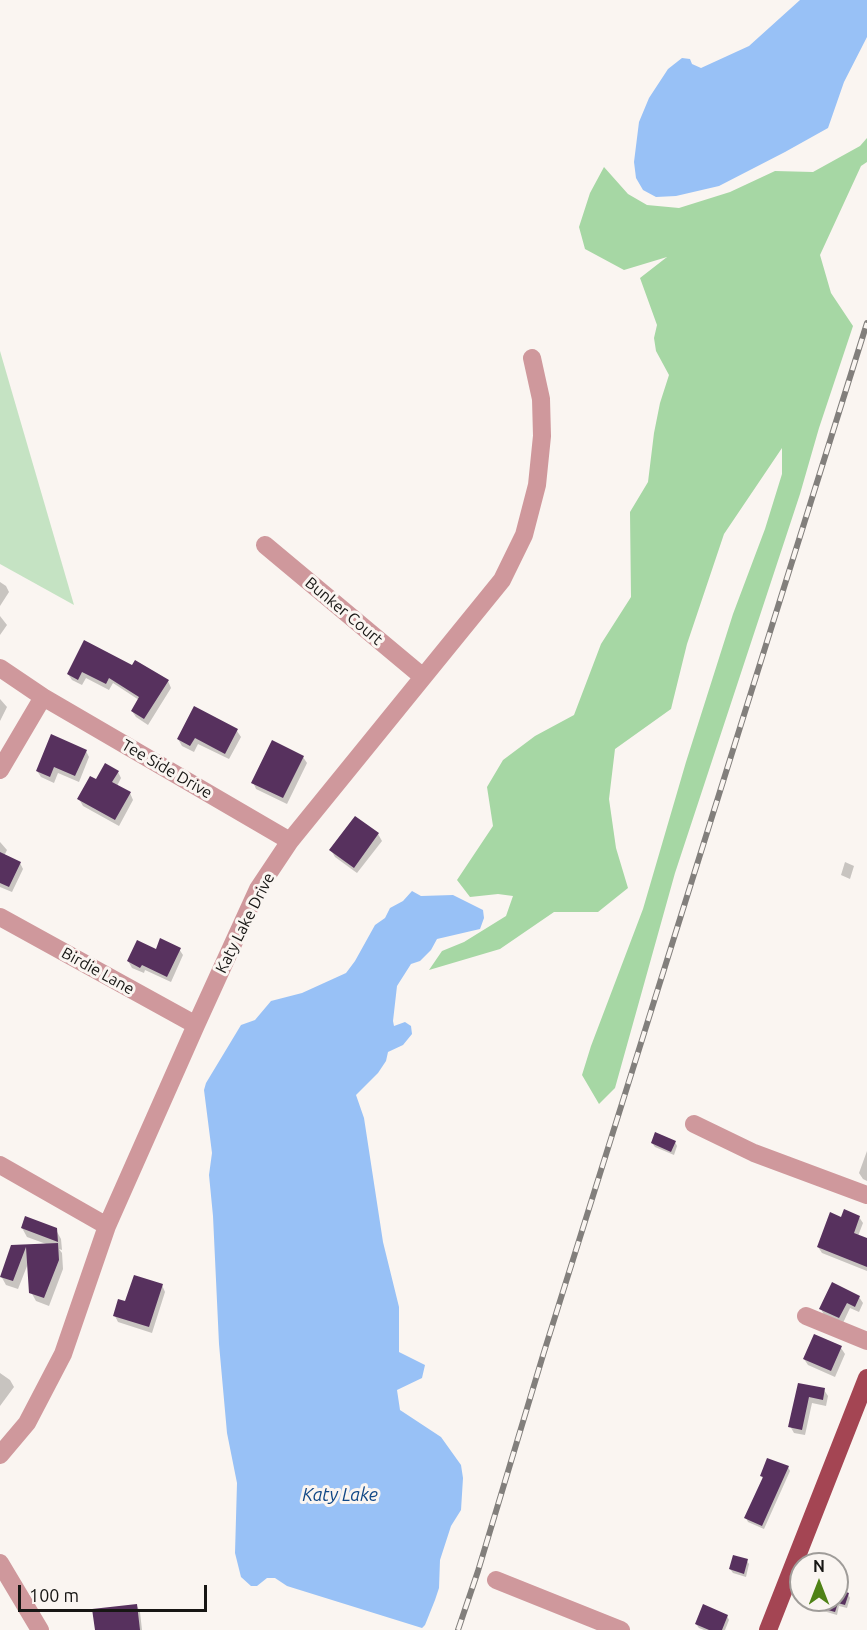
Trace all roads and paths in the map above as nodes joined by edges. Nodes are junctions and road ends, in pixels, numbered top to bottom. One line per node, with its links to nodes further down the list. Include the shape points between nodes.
1 (532, 358): 4 (street, Katy Lake Drive, via 541,399 542,436 537,485 524,535 502,580)
2 (265, 545): 4 (street, Bunker Court)
3 (0, 668): 5 (street, Tee Side Drive)
4 (423, 677): 7 (street, Katy Lake Drive)
5 (43, 697): 6 (street); 7 (street, Tee Side Drive)
6 (0, 770)
7 (290, 841): 9 (street, Katy Lake Drive, via 258,889)
8 (0, 917): 9 (street, Birdie Lane)
9 (196, 1025): 13 (street, Katy Lake Drive)
10 (694, 1124): 12 (street, via 754,1153)
11 (0, 1165): 13 (street)
12 (867, 1196)
13 (107, 1226): 17 (street, Katy Lake Drive, via 63,1354 27,1423)
14 (806, 1316): 15 (street)
15 (867, 1341)
16 (867, 1378): 22 (main road)
17 (0, 1455)
18 (0, 1563): 20 (street)
19 (496, 1580): 21 (street)
20 (40, 1630)
21 (621, 1630)
22 (768, 1630)

